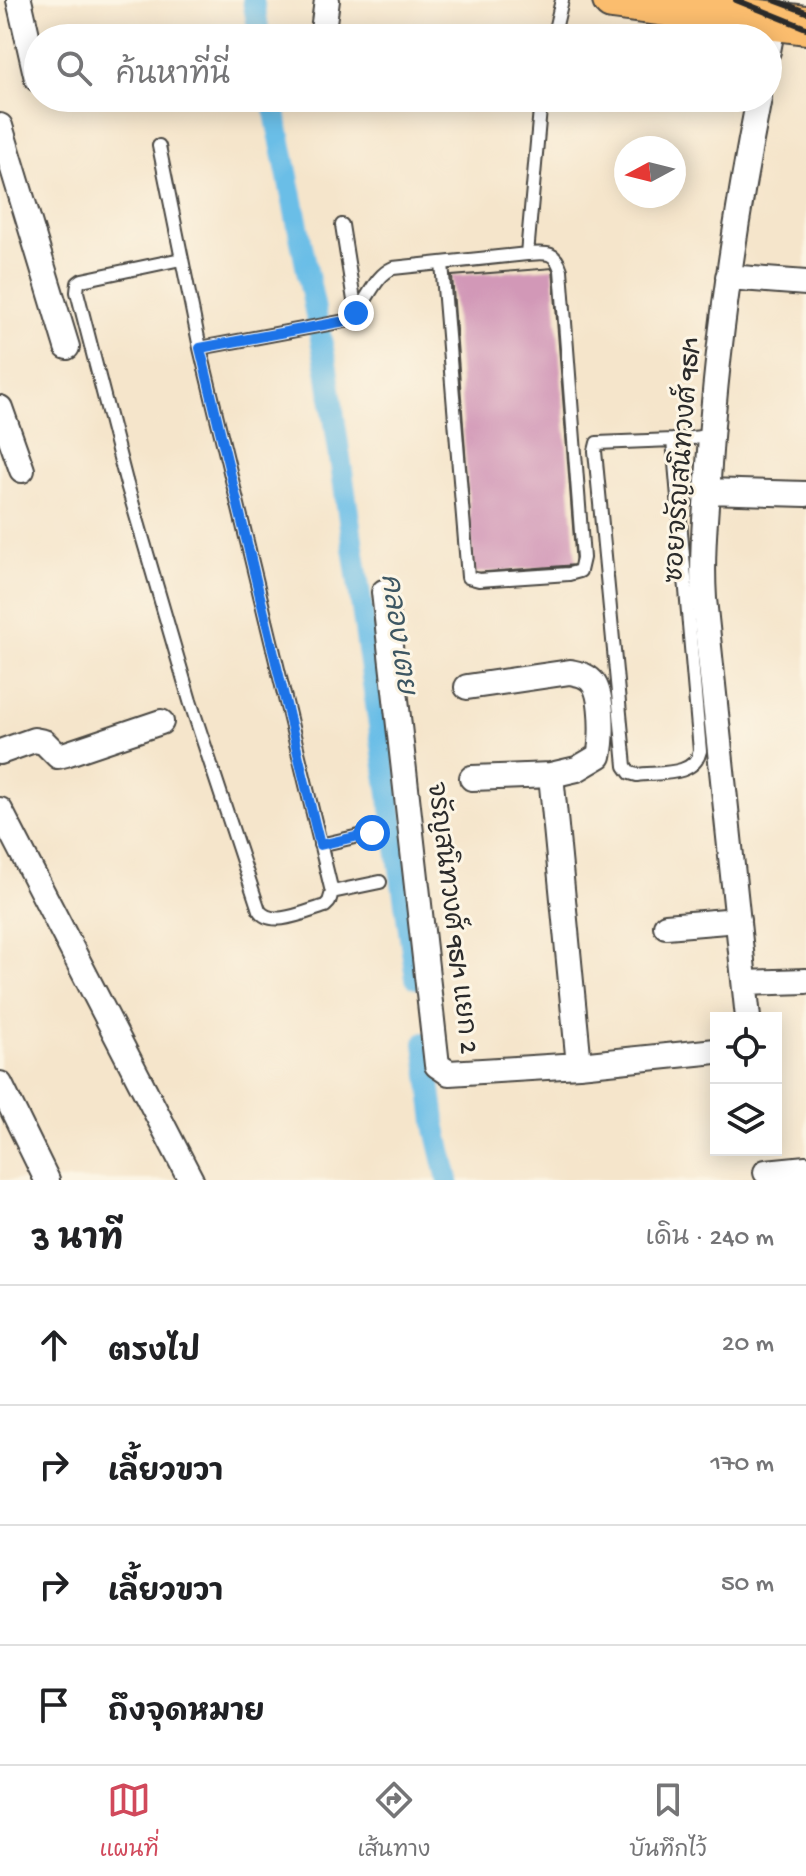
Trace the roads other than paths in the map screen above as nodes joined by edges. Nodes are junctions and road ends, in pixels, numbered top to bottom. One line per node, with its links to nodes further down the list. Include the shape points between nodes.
1 (19, 0): 5 (street)
2 (327, 0): 6 (street)
3 (562, 0): 7 (lane)
4 (612, 0): 8 (main road)
5 (24, 24)
6 (324, 24)
7 (556, 24)
8 (740, 24)
9 (540, 112): 14 (lane)
10 (756, 112): 17 (street, ซอยจรัญสนิทวงศ์ 95/1)
11 (0, 126): 20 (street)
12 (159, 146): 15 (lane)
13 (342, 225): 19 (lane)
14 (527, 254): 16 (lane); 16 (lane, via 552,254 561,270 583,558 580,571 569,574 468,577)
15 (181, 259): 21 (lane); 38 (lane, via 82,280 77,292 177,658 259,910 268,919 278,919 325,906)
16 (442, 263): 19 (lane, via 388,271)
17 (728, 277): 18 (street); 23 (street, ซอยจรัญสนิทวงศ์ 95/1)
18 (806, 283)
19 (356, 313): 21 (lane, via 345,321)
20 (67, 347)
21 (200, 348): 36 (lane)
22 (0, 408): 25 (street)
23 (711, 436): 24 (lane); 26 (street, ซอยจรัญสนิทวงศ์ 95/1)
24 (673, 440): 24 (lane, via 597,443 595,451 625,766 637,775 689,769 698,762 700,751)
25 (22, 470)
26 (707, 491): 27 (street); 39 (street, ซอยจรัญสนิทวงศ์ 95/1, via 704,599)
27 (806, 494)
28 (384, 592): 45 (street, จรัญสนิทวงศ์ 95/1 แยก 2, via 437,1065 449,1073)
29 (467, 687): 32 (street, via 570,672 590,680 603,740 599,756)
30 (161, 722): 31 (street, via 58,756 34,740)
31 (0, 752)
32 (551, 775): 33 (street); 45 (street)
33 (472, 778)
34 (0, 810): 50 (street)
35 (372, 833): 36 (lane)
36 (320, 845): 38 (lane)
37 (380, 882): 38 (lane)
38 (332, 892)
39 (738, 920): 40 (street); 42 (street, ซอยจรัญสนิทวงศ์ 95/1)
40 (666, 926)
41 (806, 981): 42 (street)
42 (745, 983): 43 (street, ซอยจรัญสนิทวงศ์ 95/1)
43 (747, 1012)
44 (710, 1052): 45 (street, จรัญสนิทวงศ์ 95/1 แยก 2)
45 (579, 1065)
46 (0, 1084): 49 (street)
47 (766, 1167): 48 (street)
48 (806, 1168)
49 (47, 1180)
50 (191, 1180)

